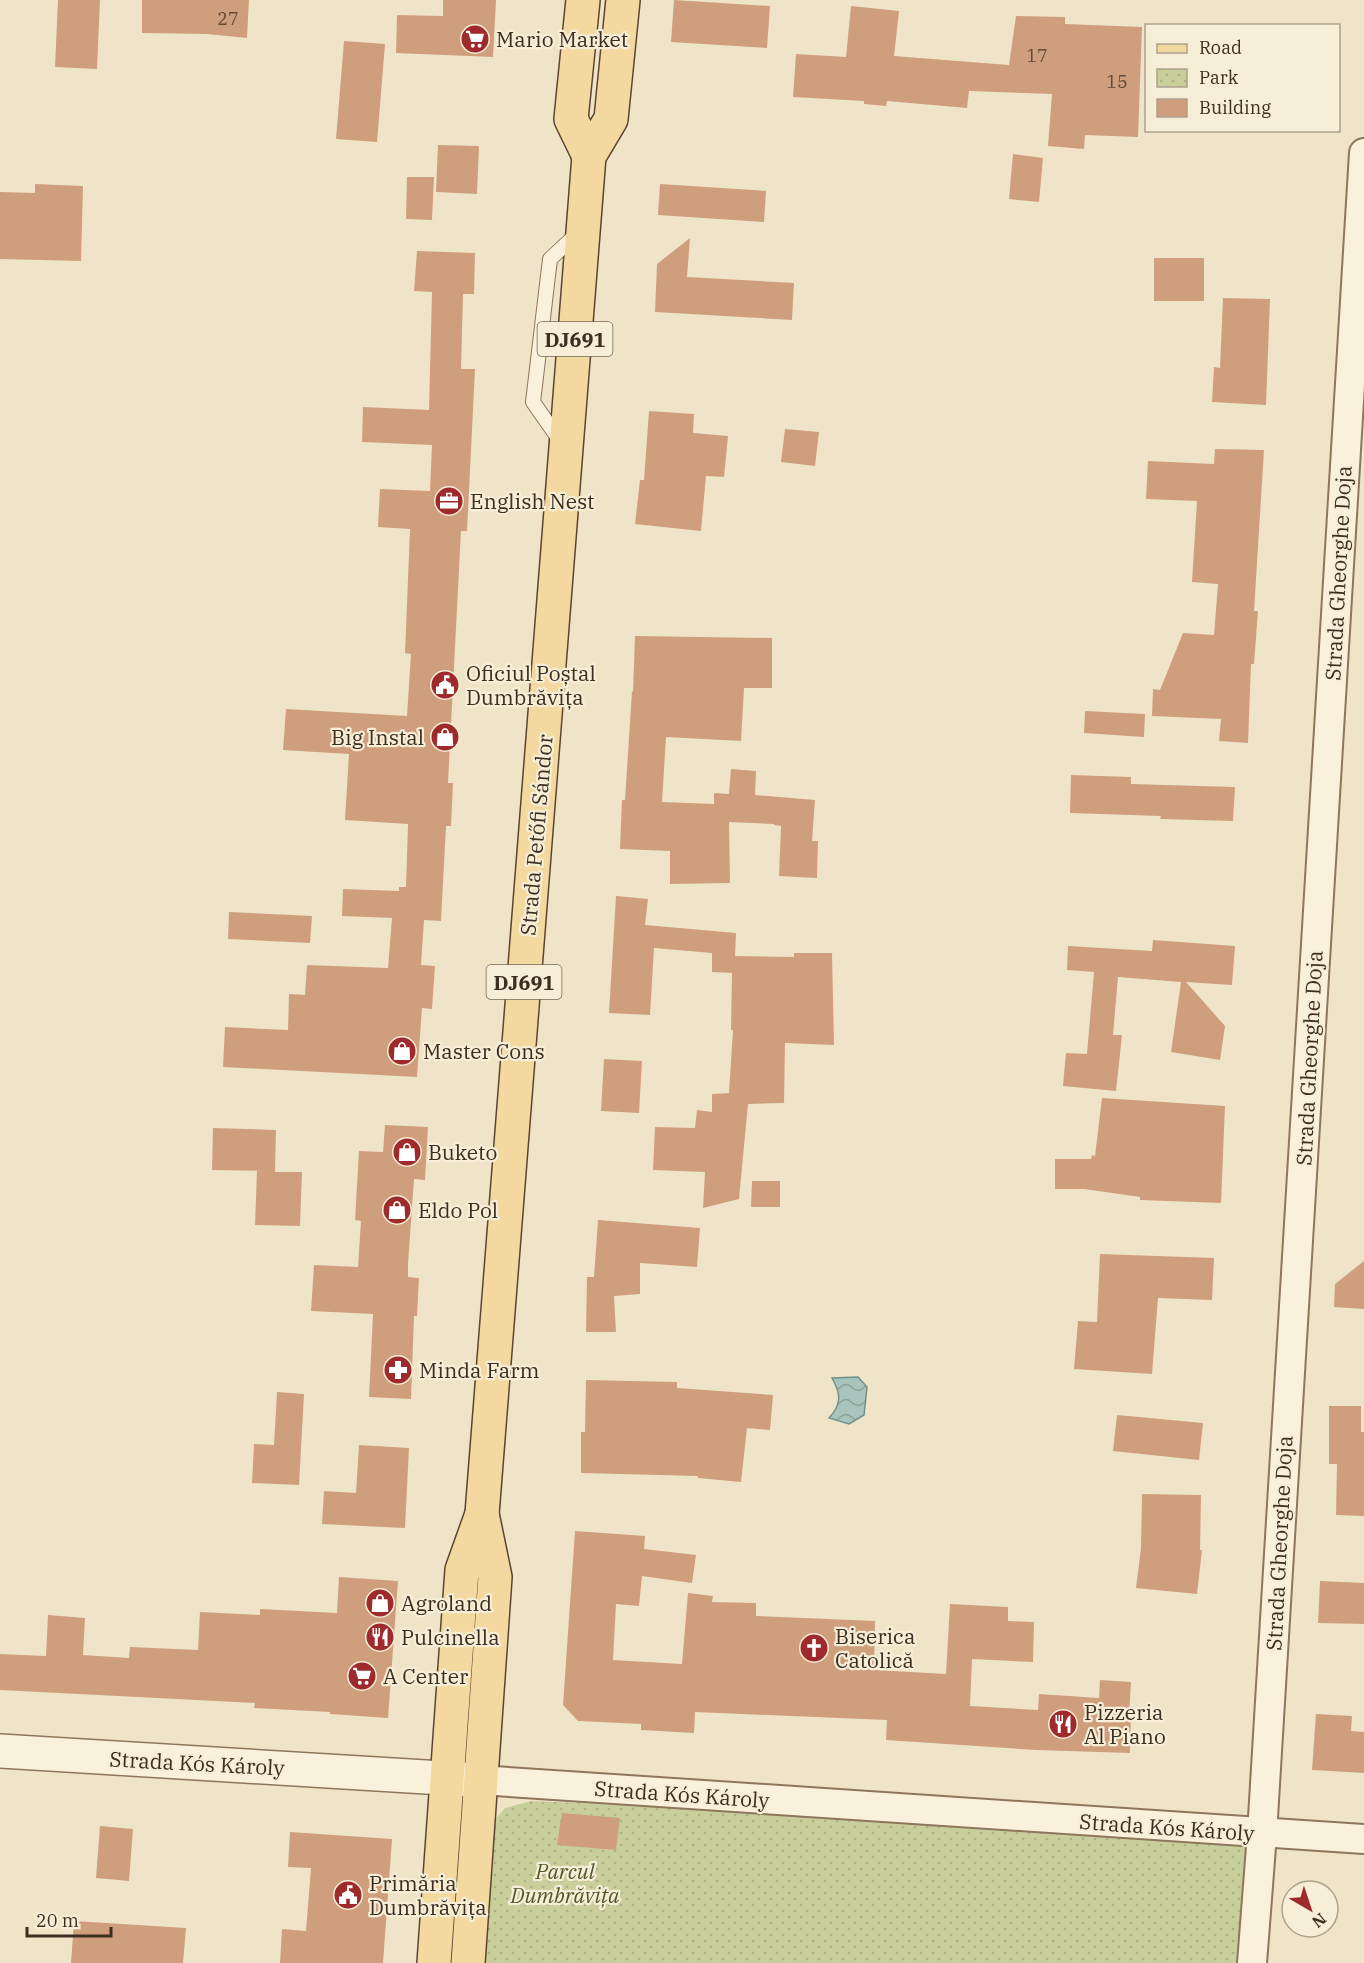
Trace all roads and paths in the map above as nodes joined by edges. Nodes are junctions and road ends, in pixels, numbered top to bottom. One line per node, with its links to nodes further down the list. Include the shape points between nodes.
1 (583, 0): 4 (main road, Strada Petőfi Sándor / DJ691, via 572,119)
2 (622, 0): 4 (main road, Strada Petőfi Sándor / DJ691, via 611,119)
3 (1364, 153): 9 (street, Strada Gheorghe Doja)
4 (589, 156): 5 (main road, Strada Petőfi Sándor / DJ691)
5 (482, 1514): 7 (main road, Strada Petőfi Sándor / DJ691, via 462,1570); 8 (main road, Strada Petőfi Sándor / DJ691, via 495,1576)
6 (0, 1751): 7 (street, Strada Kós Károly)
7 (446, 1778): 8 (street, Strada Kós Károly); 11 (main road, Strada Petőfi Sándor / DJ691)
8 (479, 1780): 9 (street, Strada Kós Károly); 12 (main road, Strada Petőfi Sándor / DJ691)
9 (1262, 1834): 10 (street, Strada Kós Károly); 13 (street, Strada Gheorghe Doja)
10 (1364, 1839)
11 (434, 1963)
12 (468, 1963)
13 (1252, 1963)

